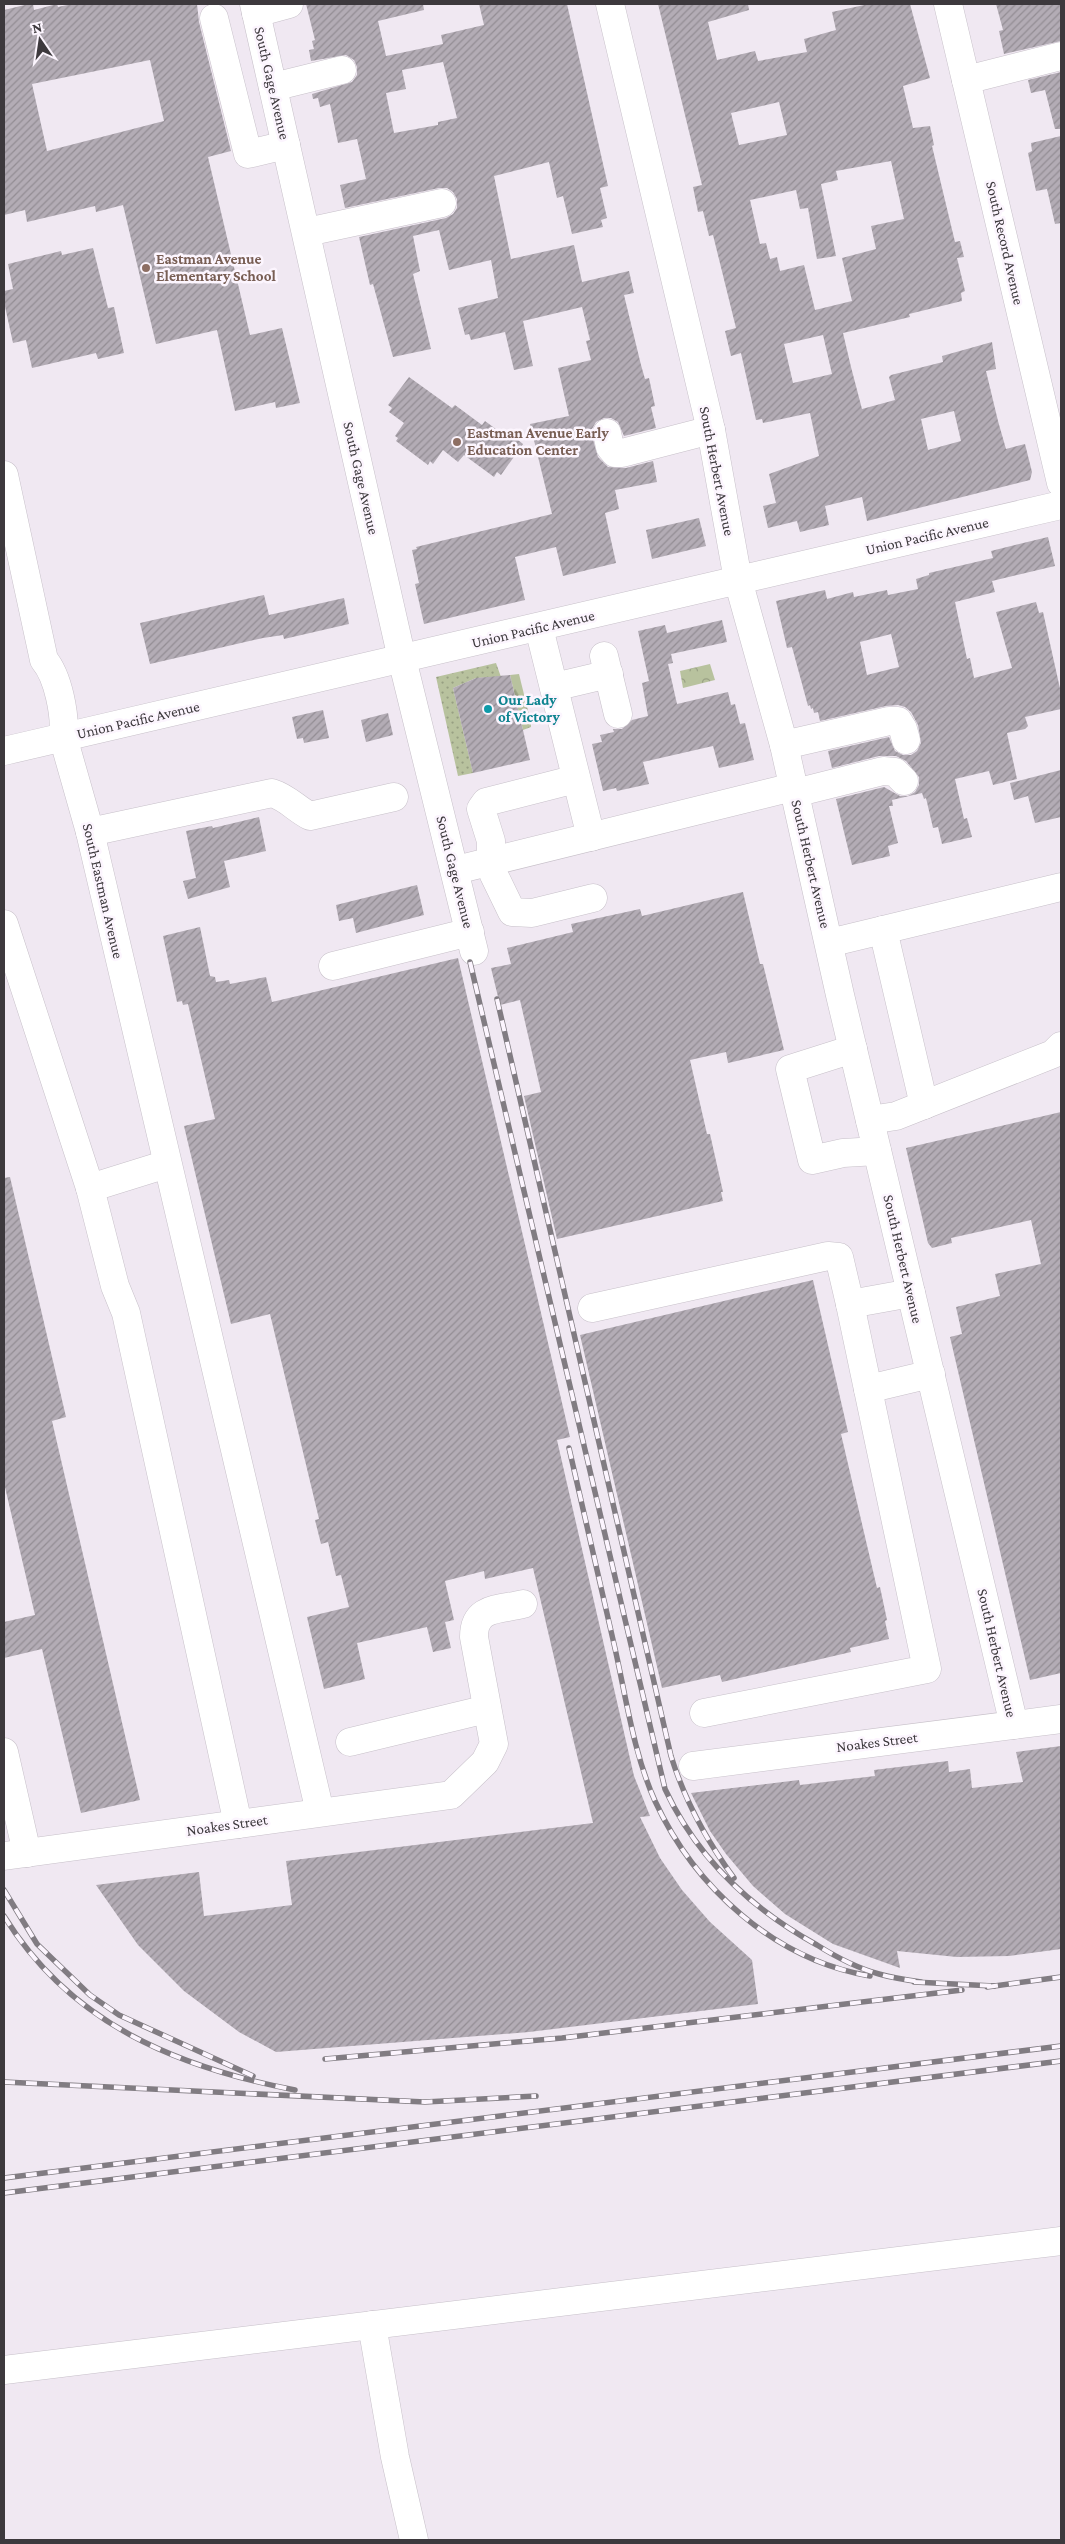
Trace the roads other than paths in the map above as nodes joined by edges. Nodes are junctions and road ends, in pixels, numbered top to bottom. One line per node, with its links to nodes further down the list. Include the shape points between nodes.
1 (289, 4): 4 (street)
2 (610, 4): 13 (street, South Herbert Avenue)
3 (948, 4): 8 (street, South Record Avenue)
4 (255, 8): 9 (street, South Gage Avenue)
5 (214, 18): 10 (street, via 248,154)
6 (1061, 56): 8 (street)
7 (342, 70): 9 (street)
8 (966, 80): 16 (street, South Record Avenue)
9 (273, 87): 10 (street, South Gage Avenue)
10 (286, 145): 12 (street, South Gage Avenue)
11 (442, 203): 12 (street)
12 (307, 232): 20 (street, South Gage Avenue)
13 (711, 430): 14 (street, via 622,453 615,453 610,447); 18 (street, South Herbert Avenue)
14 (607, 433)
15 (4, 475): 23 (street, South Eastman Avenue, via 44,660 41,671 54,725)
16 (1061, 483)
17 (1061, 504): 18 (street, Union Pacific Avenue)
18 (738, 580): 19 (street, Union Pacific Avenue); 25 (street, South Herbert Avenue)
19 (539, 628): 20 (street, Union Pacific Avenue); 21 (street)
20 (402, 659): 23 (street, Union Pacific Avenue); 34 (street, South Gage Avenue)
21 (554, 687): 22 (street, via 606,665); 27 (street)
22 (618, 714)
23 (63, 737): 26 (street, Union Pacific Avenue); 31 (street, South Eastman Avenue)
24 (906, 740): 25 (street, via 898,721 889,721)
25 (784, 745): 29 (street, South Herbert Avenue)
26 (4, 751)
27 (576, 779): 32 (street); 33 (street, via 486,802 481,809 491,841)
28 (904, 781): 29 (street, via 895,772 883,771)
29 (794, 790): 32 (street); 39 (street, South Herbert Avenue)
30 (394, 796): 31 (street, via 310,816 286,797 272,792)
31 (90, 832): 46 (street, South Eastman Avenue)
32 (591, 837): 33 (street)
33 (491, 862): 34 (street); 36 (street, via 512,912 532,913)
34 (456, 870): 40 (street, South Gage Avenue, via 472,942)
35 (1061, 887): 38 (street)
36 (593, 898)
37 (4, 924): 47 (street)
38 (883, 930): 39 (street); 43 (street)
39 (829, 943): 42 (street, South Herbert Avenue)
40 (333, 966)
41 (1061, 1046): 43 (street, via 1053,1054)
42 (853, 1049): 44 (street, South Herbert Avenue); 45 (street, via 790,1069 812,1160)
43 (924, 1105): 44 (street, via 896,1116)
44 (870, 1120): 45 (street, South Herbert Avenue)
45 (877, 1150): 48 (street, South Herbert Avenue)
46 (167, 1164): 47 (street); 61 (street, South Eastman Avenue)
47 (90, 1188): 62 (street, via 115,1286 126,1313)
48 (911, 1292): 49 (street); 51 (street, South Herbert Avenue)
49 (850, 1304): 50 (street, via 839,1256 828,1256); 52 (street)
50 (592, 1308)
51 (931, 1374): 52 (street); 57 (street, South Herbert Avenue)
52 (868, 1389): 55 (street, via 927,1669)
53 (523, 1604): 54 (street, via 484,1613 474,1625)
54 (487, 1709): 58 (street); 61 (street, Noakes Street, via 494,1744 484,1762 451,1795)
55 (704, 1713)
56 (1061, 1719): 57 (street, Noakes Street)
57 (1014, 1725): 60 (street, Noakes Street)
58 (350, 1742)
59 (4, 1752): 63 (street)
60 (693, 1766)
61 (320, 1812): 62 (street, Noakes Street)
62 (238, 1824): 63 (street, Noakes Street)
63 (16, 1854)
64 (1061, 2241): 65 (street)
65 (372, 2325): 66 (street); 67 (street, via 395,2457)
66 (4, 2370)
67 (414, 2540)

